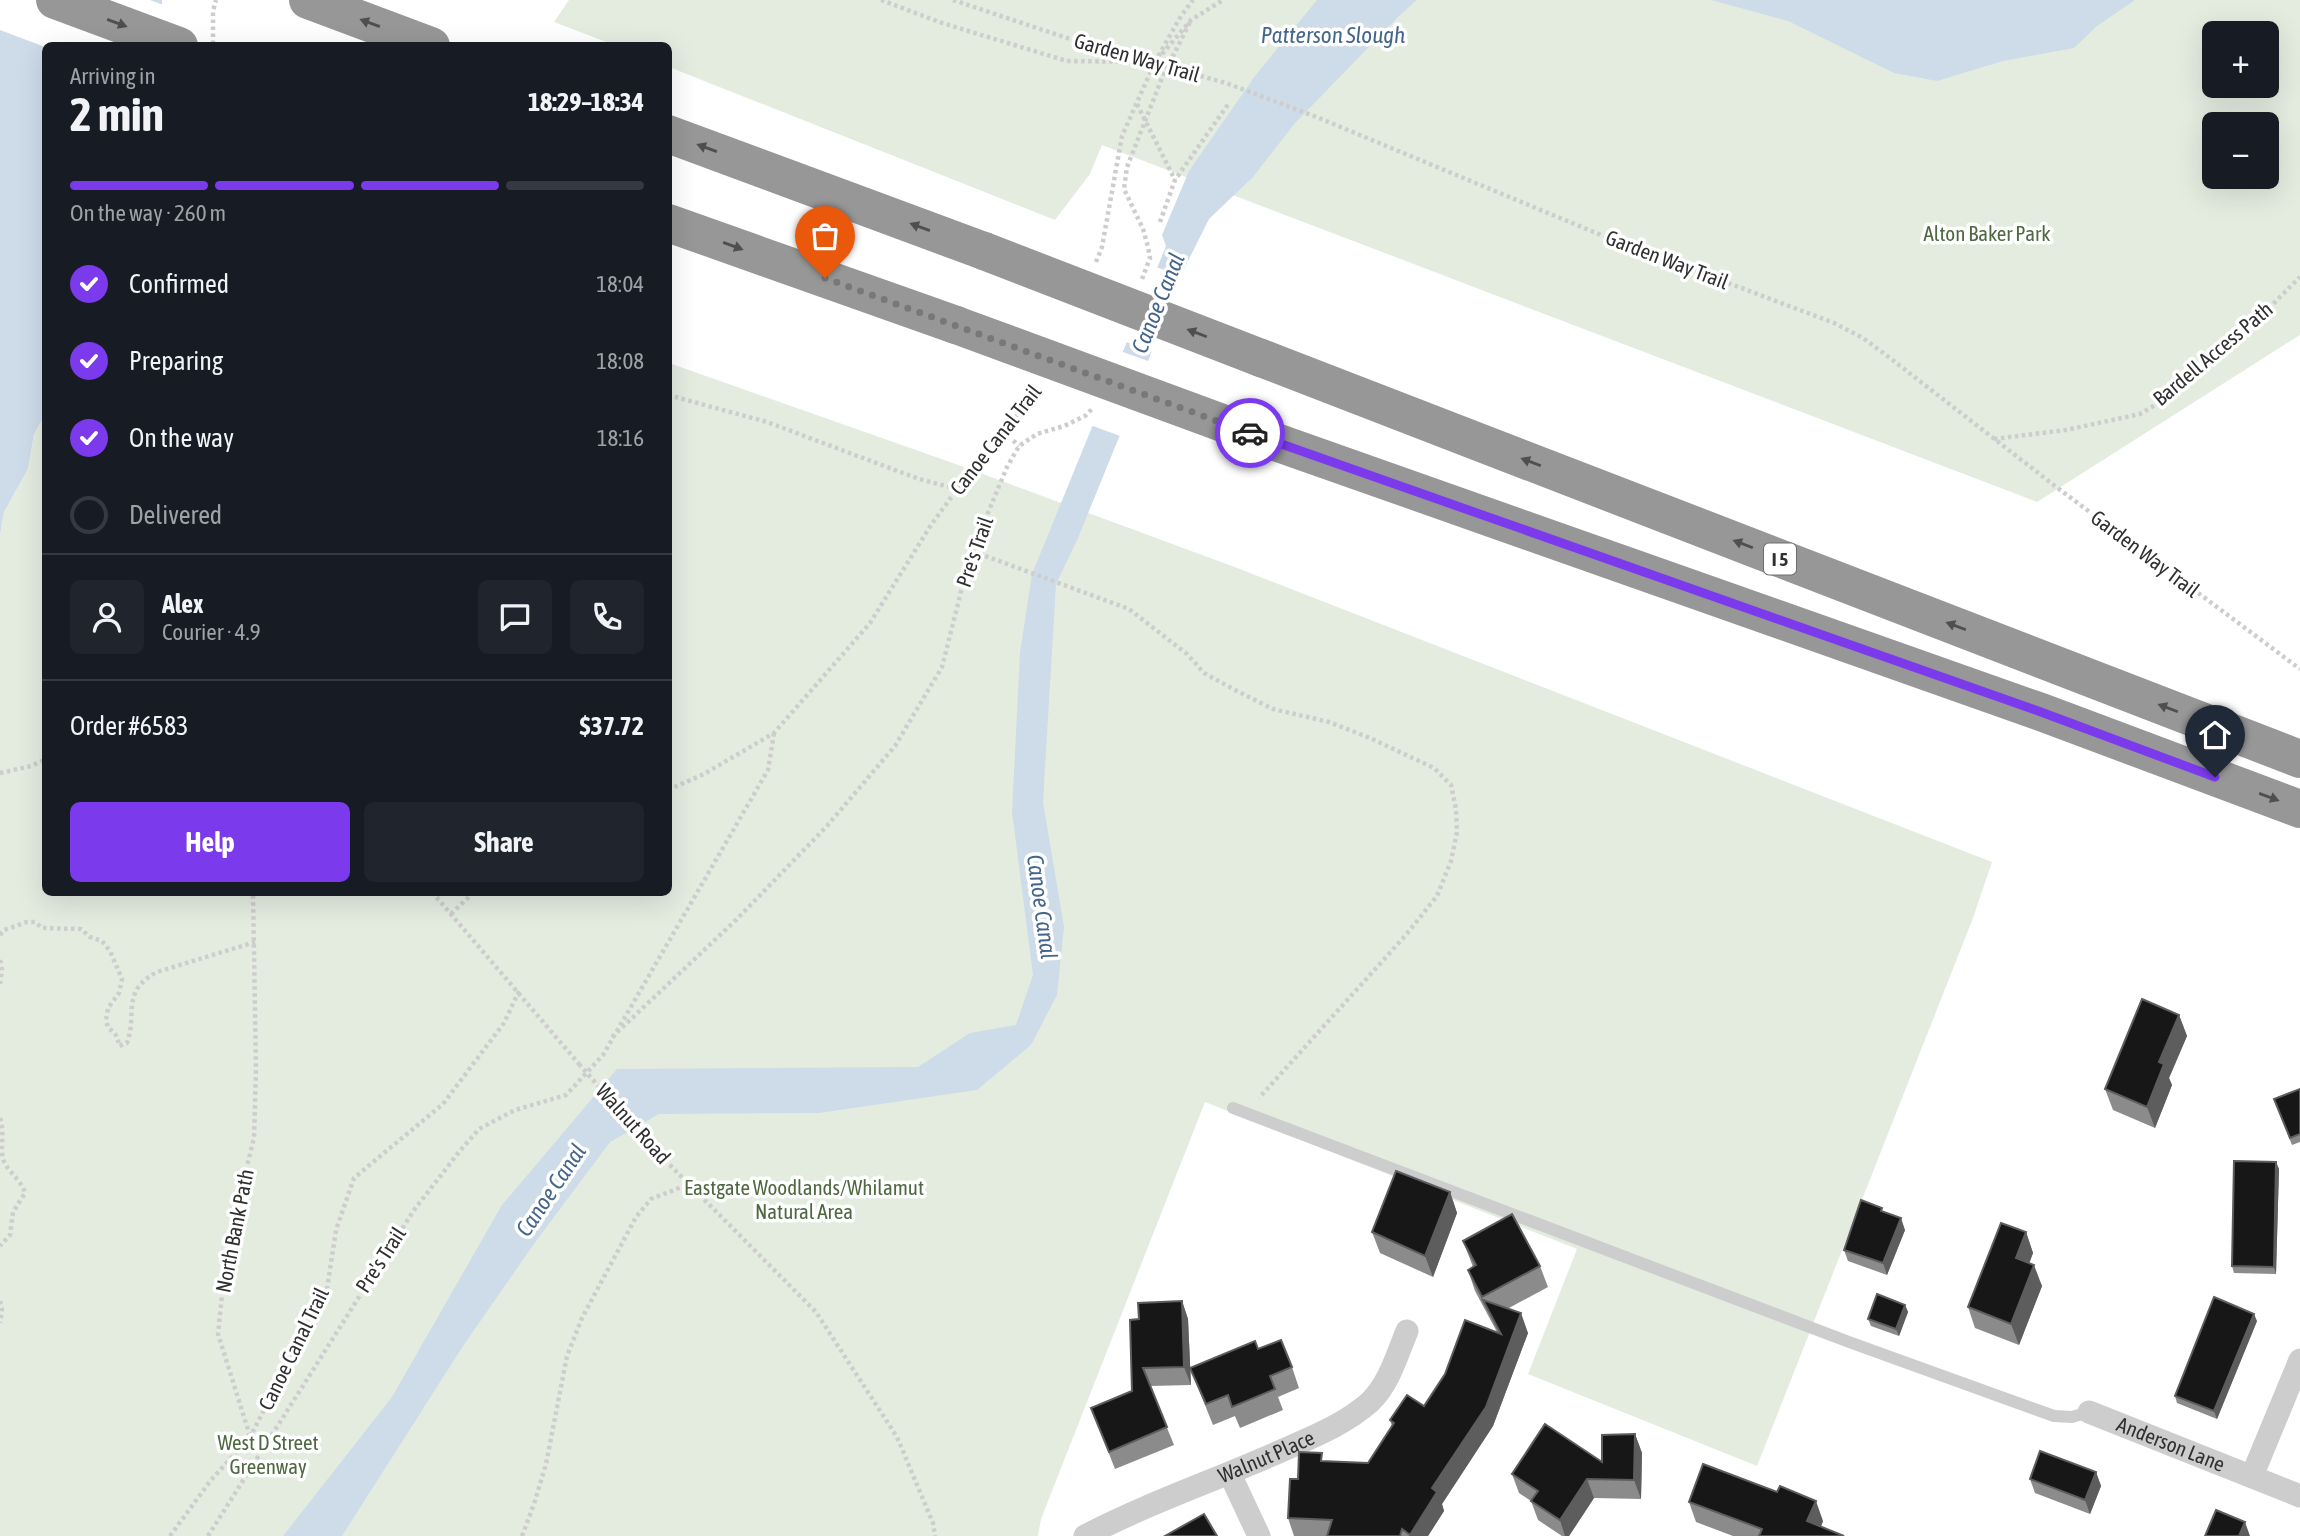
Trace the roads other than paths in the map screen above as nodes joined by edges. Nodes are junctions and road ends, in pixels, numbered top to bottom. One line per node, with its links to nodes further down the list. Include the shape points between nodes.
1 (55, 0): 3 (highway, one-way to 3)
2 (308, 0): 4 (highway, one-way to 2)
3 (167, 42)
4 (420, 42)
5 (672, 135): 7 (highway, I 5, one-way to 5, bridge, via 984,251)
6 (672, 224): 8 (highway, one-way to 8, bridge, via 2041,712)
7 (2300, 760)
8 (2300, 809)
9 (1233, 1108): 12 (lane, via 1836,1338 2054,1416)
10 (1407, 1331): 13 (street, Walnut Place, via 1389,1375 1372,1400 1343,1423)
11 (2300, 1360): 14 (street, Anderson Lane)
12 (2089, 1412): 14 (street, Anderson Lane)
13 (1230, 1474): 16 (street, Walnut Place); 17 (street)
14 (2252, 1476): 15 (street, Anderson Lane)
15 (2300, 1496)
16 (1085, 1536)
17 (1259, 1536)

